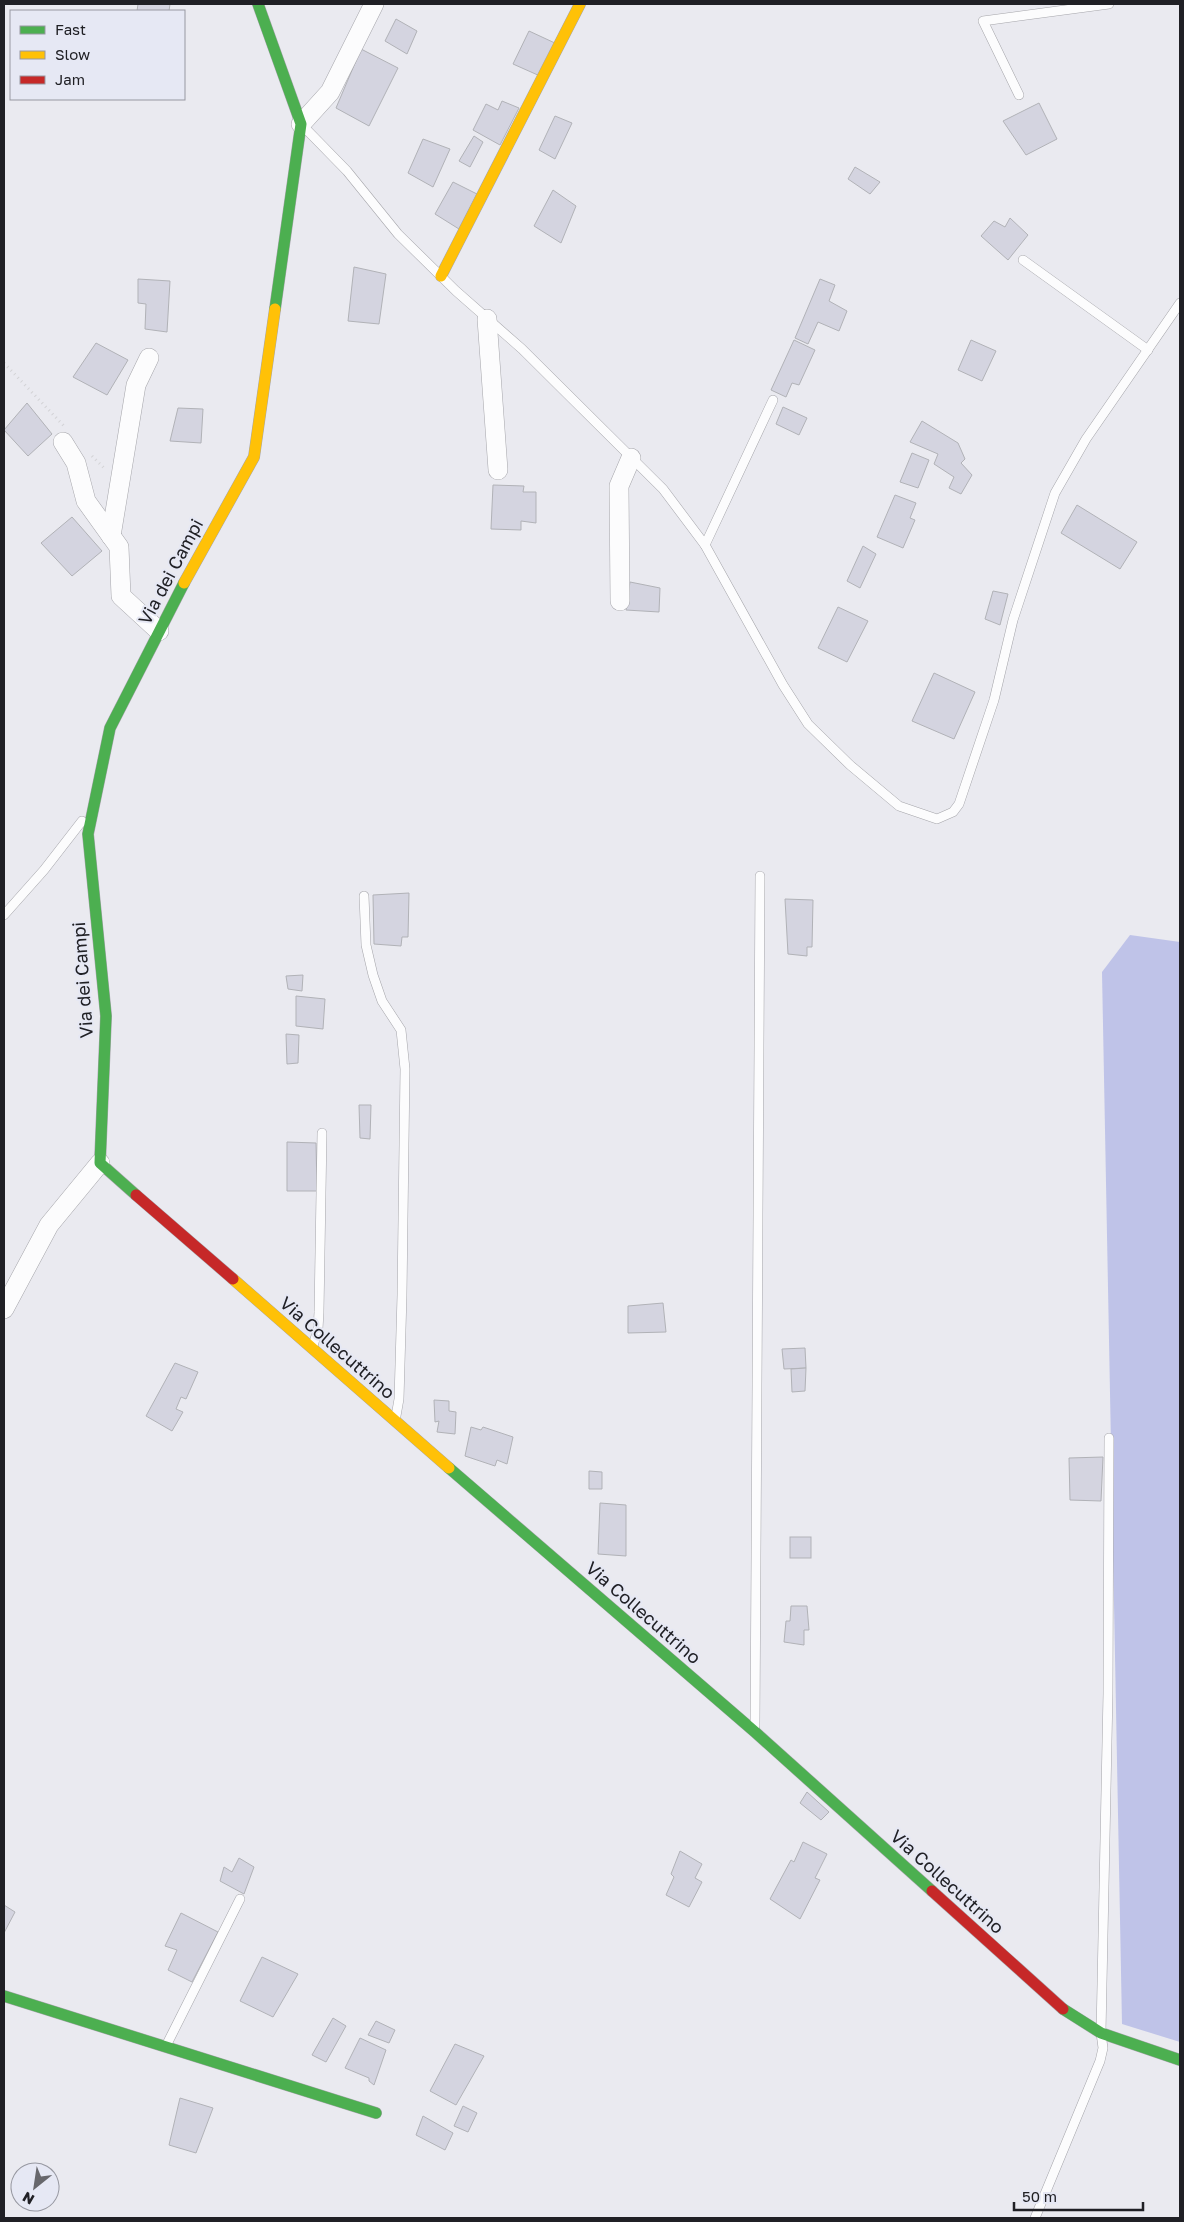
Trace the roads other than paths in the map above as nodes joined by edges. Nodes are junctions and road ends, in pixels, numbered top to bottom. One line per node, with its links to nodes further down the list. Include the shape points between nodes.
1 (258, 4): 6 (street, Via dei Campi)
2 (374, 4): 6 (street, via 330,92)
3 (580, 4): 8 (street)
4 (1109, 4): 5 (lane, via 983,21)
5 (1019, 96)
6 (301, 124): 8 (lane, via 347,171 398,234); 20 (street, Via dei Campi, via 254,457)
7 (1023, 260): 11 (lane)
8 (441, 276): 10 (lane)
9 (1180, 303): 11 (lane)
10 (487, 319): 15 (lane, via 522,349); 16 (street)
11 (1148, 350): 18 (lane, via 1086,439 1055,493 1013,620 994,700 953,812 937,819 899,806 808,724)
12 (149, 358): 17 (street, via 136,385)
13 (773, 400): 18 (lane)
14 (63, 442): 17 (street, via 76,462 86,501)
15 (631, 458): 18 (lane, via 663,489); 19 (street, via 619,486)
16 (498, 470)
17 (111, 536): 20 (street, via 119,547 121,596)
18 (705, 546)
19 (620, 601)
20 (159, 632): 21 (street, Via dei Campi, via 110,728)
21 (94, 805): 24 (lane); 26 (street, Via dei Campi, via 88,834 106,1016)
22 (760, 876): 31 (lane)
23 (364, 896): 29 (lane, via 366,945 382,1000 401,1030 405,1070 399,1398)
24 (4, 915)
25 (322, 1133): 28 (lane, via 320,1312)
26 (100, 1163): 27 (street, via 49,1226); 28 (street, Via Collecuttrino)
27 (4, 1309)
28 (312, 1348): 29 (street, Via Collecuttrino)
29 (395, 1421): 31 (street, Via Collecuttrino)
30 (1109, 1438): 34 (lane)
31 (755, 1732): 34 (street, Via Collecuttrino, via 1061,2007)
32 (240, 1899): 35 (lane)
33 (4, 1996): 35 (street)
34 (1101, 2033): 36 (street, Via Collecuttrino); 38 (lane, via 1103,2048 1100,2061)
35 (165, 2046): 37 (street)
36 (1180, 2060)
37 (376, 2113)
38 (1035, 2218)

